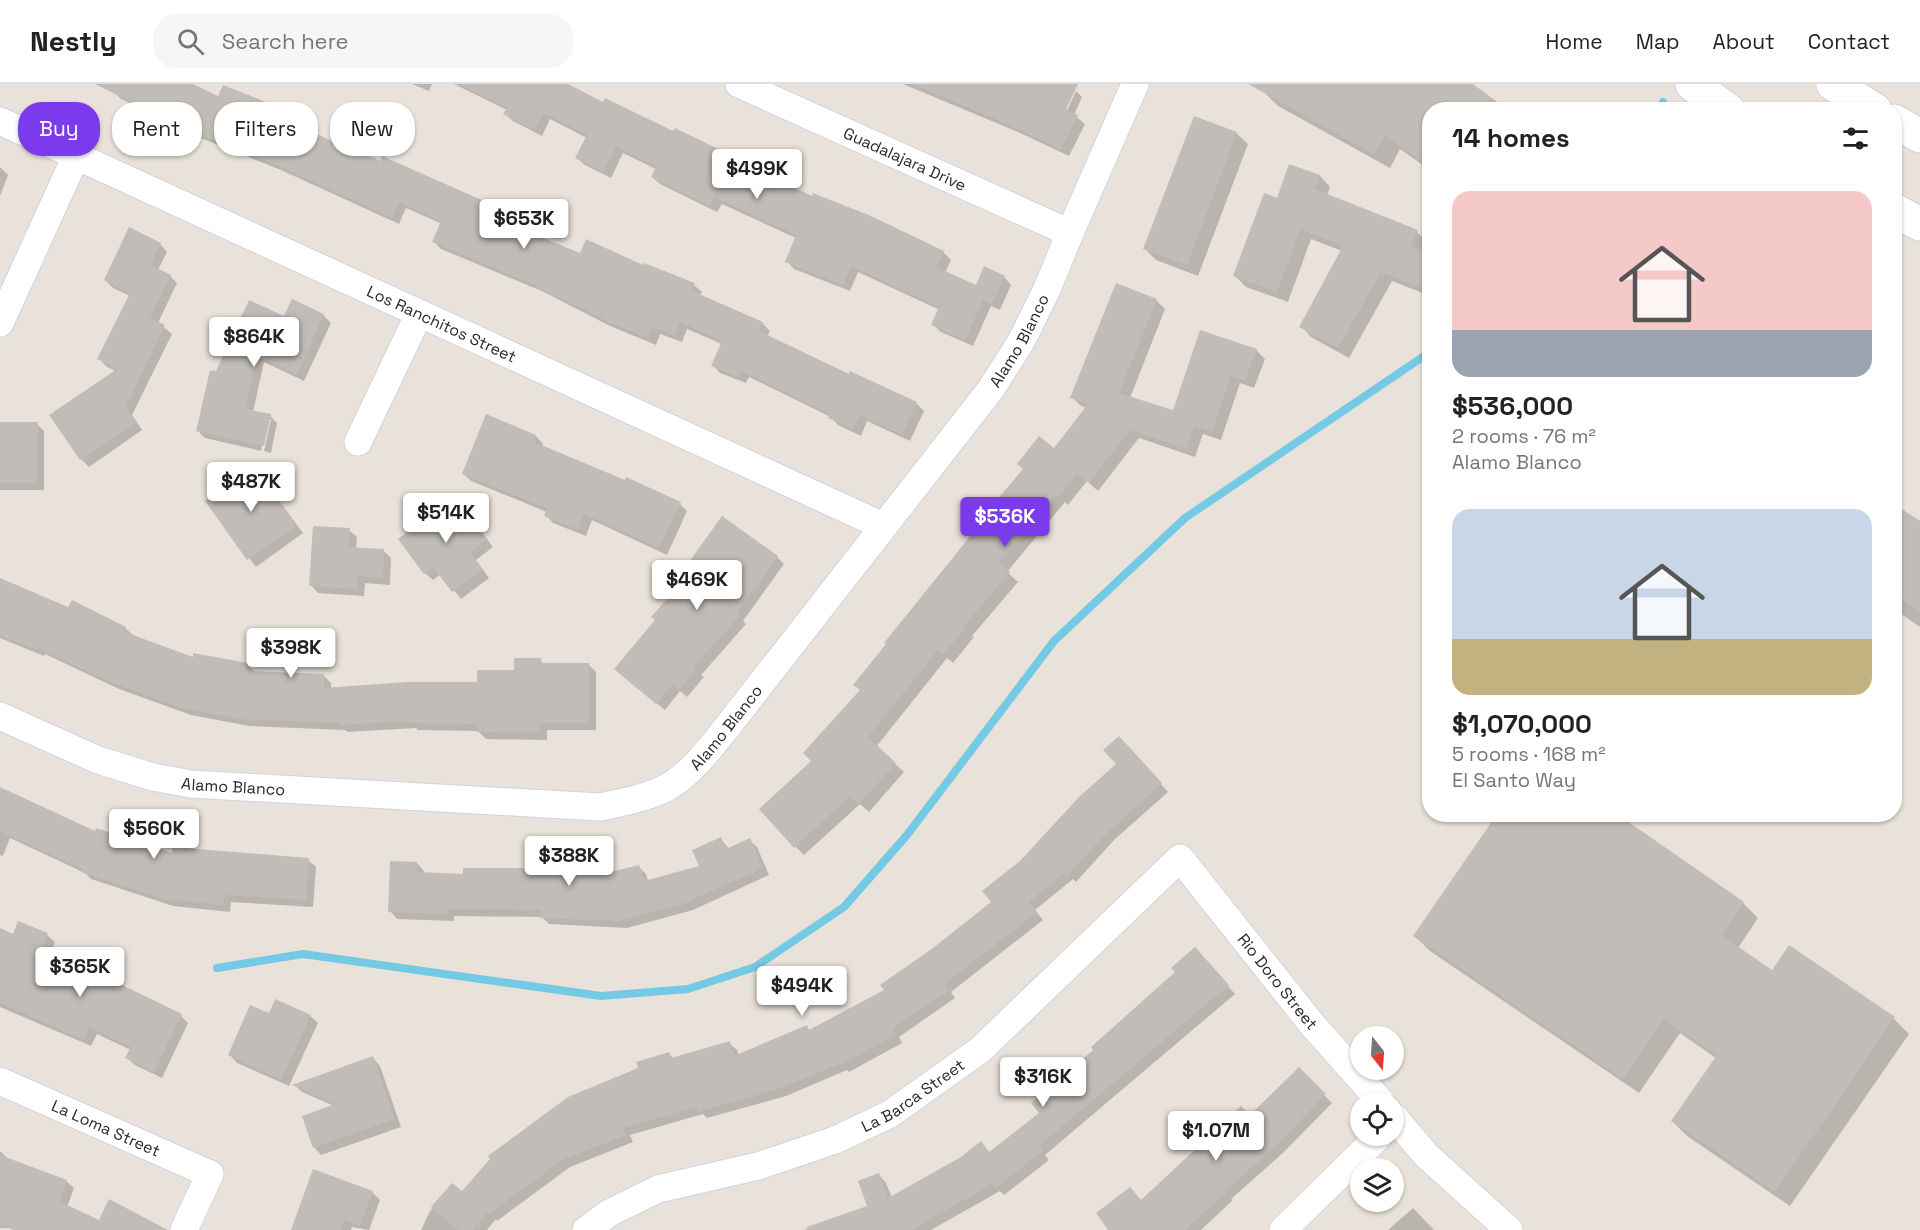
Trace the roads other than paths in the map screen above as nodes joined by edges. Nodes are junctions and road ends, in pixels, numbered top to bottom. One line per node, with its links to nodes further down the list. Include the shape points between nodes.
1 (739, 84): 14 (street, Guadalajara Drive)
2 (1135, 84): 14 (street, Alamo Blanco)
3 (1692, 84): 5 (main road)
4 (1833, 84): 6 (main road)
5 (1717, 102)
6 (1862, 102)
7 (0, 121): 9 (street, Los Ranchitos Street)
8 (1902, 126): 10 (main road)
9 (18, 129)
10 (1920, 136)
11 (76, 156): 15 (street, Los Ranchitos Street); 16 (street)
12 (1902, 214): 13 (main road)
13 (1920, 224)
14 (1070, 233): 18 (street, Alamo Blanco, via 1022,340 991,389)
15 (419, 314): 17 (street); 18 (street, Los Ranchitos Street)
16 (0, 323)
17 (358, 442)
18 (883, 526): 19 (street, Alamo Blanco, via 697,763 668,787 638,799 600,807 191,784 98,760)
19 (0, 716)
20 (1180, 858): 22 (street, Rio Doro Street); 26 (street, La Barca Street, via 980,1050 890,1114 835,1140 758,1166 658,1190 609,1213)
21 (0, 1081): 25 (street, La Loma Street, via 210,1174)
22 (1366, 1092)
23 (1404, 1134): 28 (street, Rio Doro Street)
24 (1362, 1146): 27 (street)
25 (184, 1230)
26 (585, 1230)
27 (1283, 1230)
28 (1509, 1230)

